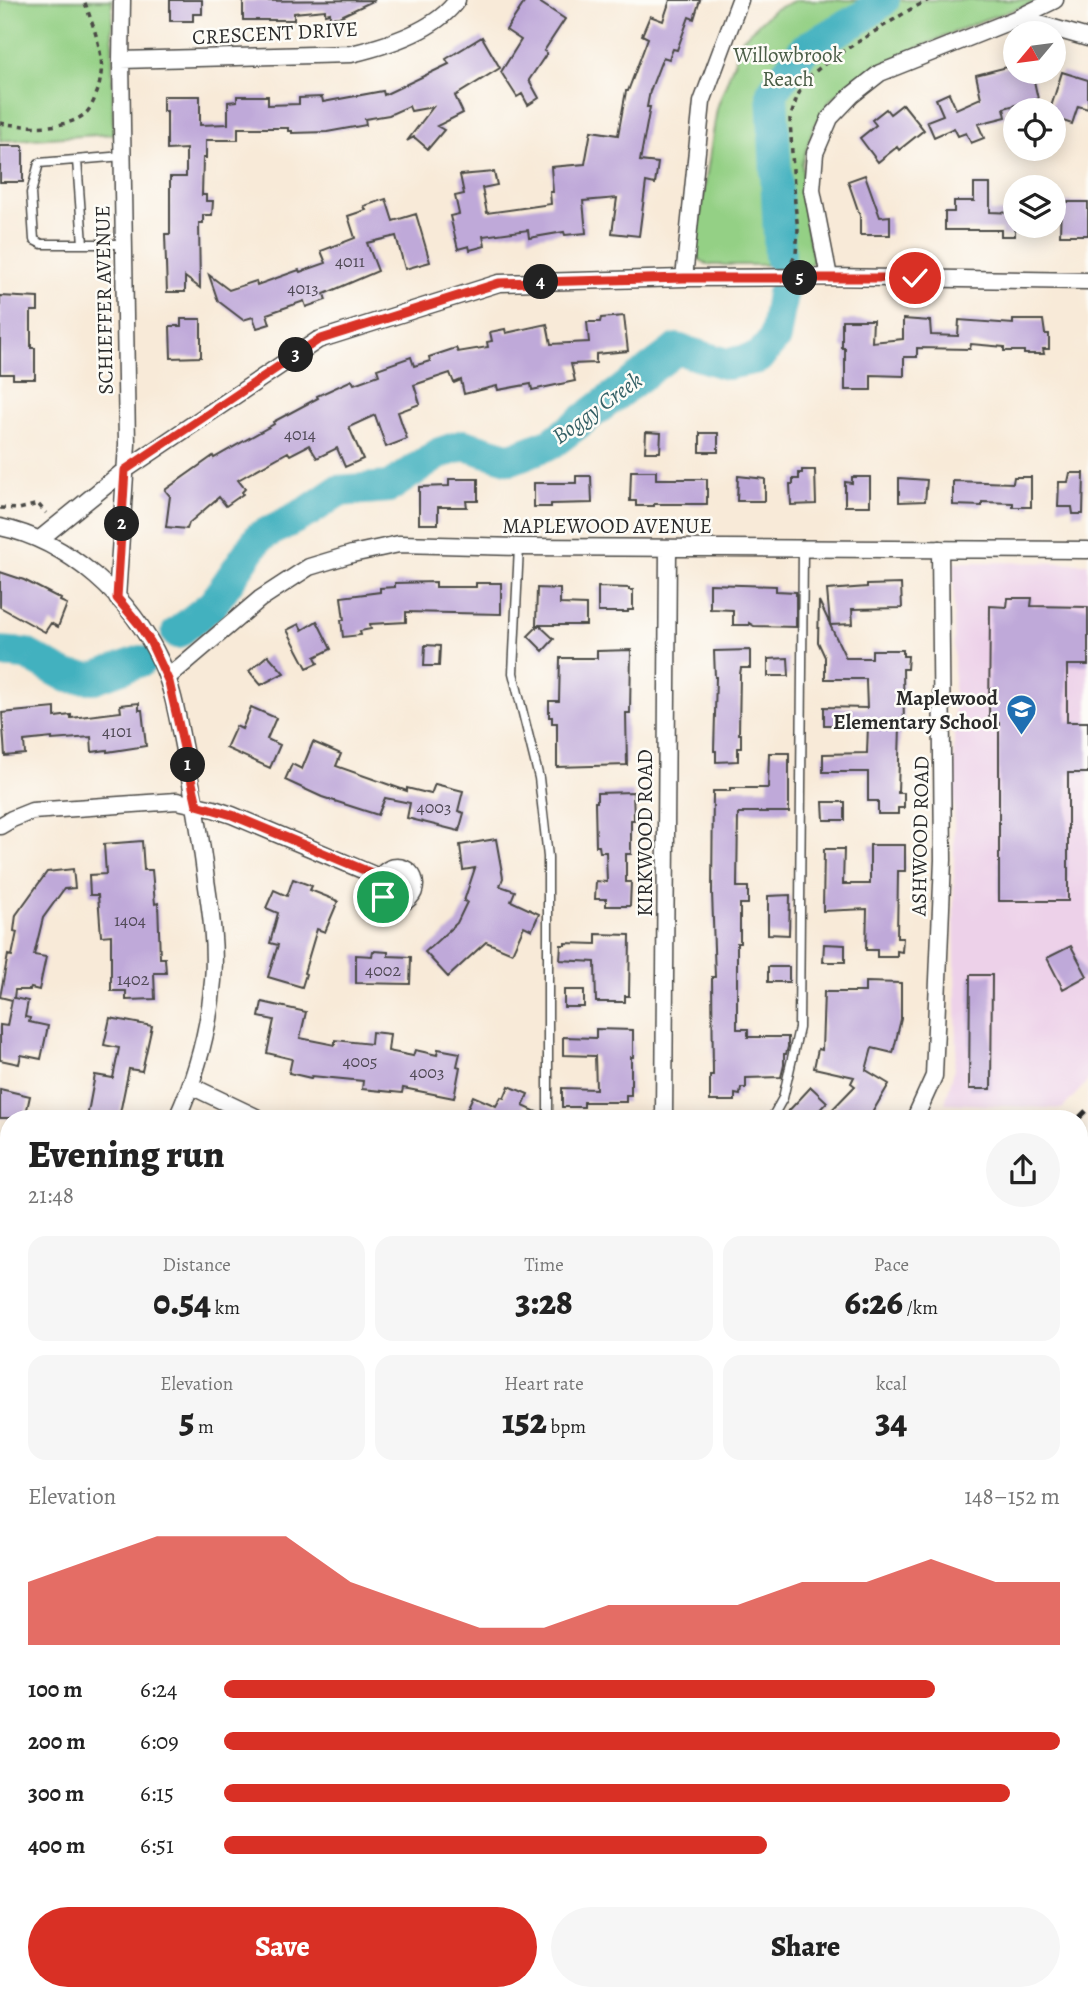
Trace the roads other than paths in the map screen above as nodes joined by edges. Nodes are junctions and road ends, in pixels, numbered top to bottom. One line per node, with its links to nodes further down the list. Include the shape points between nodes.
1 (122, 0): 7 (street, SCHIEFFER AVENUE)
2 (457, 0): 7 (street, CRESCENT DRIVE, via 433,24 351,54)
3 (1055, 0): 5 (street)
4 (744, 1): 13 (street, via 702,102)
5 (1018, 18): 6 (street); 12 (street, via 880,73 830,118 815,153 813,190)
6 (1088, 38)
7 (121, 60): 8 (street, SCHIEFFER AVENUE)
8 (123, 156): 9 (lane); 11 (street, SCHIEFFER AVENUE)
9 (77, 160): 10 (lane); 10 (lane, via 39,163 31,192 34,240)
10 (83, 244): 11 (lane)
11 (124, 244): 15 (street, SCHIEFFER AVENUE)
12 (829, 277): 13 (street); 14 (street)
13 (684, 278): 15 (street, via 499,283 318,340)
14 (1088, 281)
15 (125, 470): 17 (street); 23 (street, SCHIEFFER AVENUE)
16 (0, 527): 17 (street)
17 (40, 539): 23 (street, via 90,572)
18 (519, 547): 19 (street, MAPLEWOOD AVENUE); 24 (street, MAPLEWOOD AVENUE, via 399,544 309,567 260,599); 31 (lane, via 513,673 539,778 548,857)
19 (668, 548): 20 (street, MAPLEWOOD AVENUE); 32 (street, KIRKWOOD ROAD)
20 (803, 548): 21 (street, MAPLEWOOD AVENUE); 33 (lane, via 799,1028)
21 (940, 549): 22 (street, MAPLEWOOD AVENUE); 34 (street, ASHWOOD ROAD, via 943,860 934,1076)
22 (1088, 550)
23 (117, 598): 24 (street, via 151,643)
24 (167, 678): 25 (street)
25 (197, 805): 26 (street, via 177,801 32,811); 27 (street); 28 (street, via 214,933 214,980)
26 (0, 826)
27 (381, 877)
28 (191, 1086): 29 (street); 30 (street)
29 (180, 1110)
30 (241, 1110)
31 (548, 1110)
32 (664, 1110)
33 (776, 1110)
34 (919, 1110)

